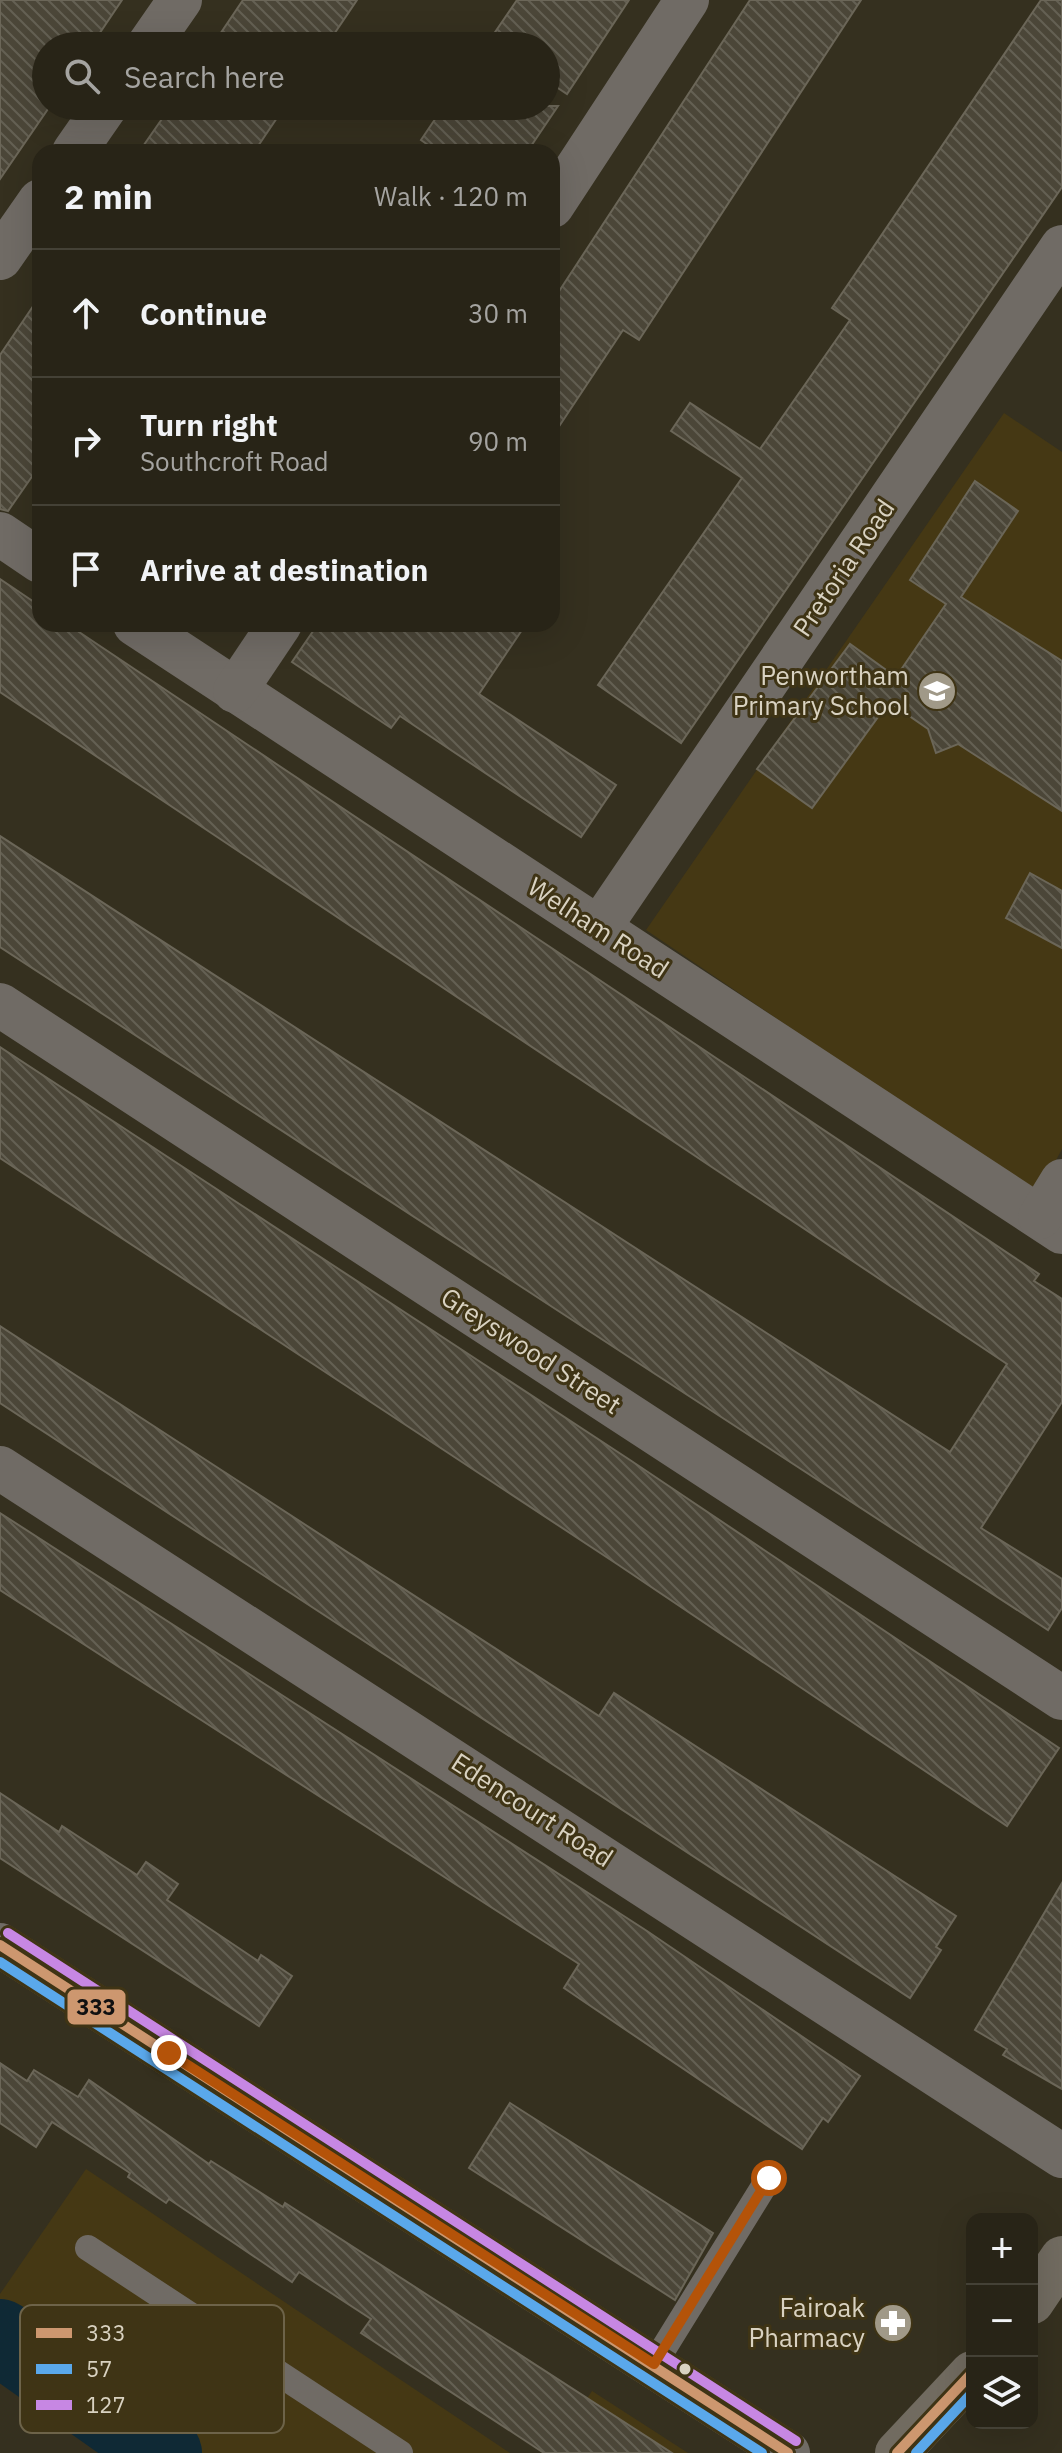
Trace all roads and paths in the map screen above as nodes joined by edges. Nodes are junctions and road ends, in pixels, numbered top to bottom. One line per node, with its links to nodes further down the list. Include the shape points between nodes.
1 (180, 0): 3 (street)
2 (687, 0): 6 (street)
3 (158, 32)
4 (96, 120): 5 (street)
5 (80, 144)
6 (560, 194)
7 (32, 212): 9 (street)
8 (1062, 247): 15 (street, Pretoria Road)
9 (0, 258)
10 (0, 534): 11 (street)
11 (32, 556)
12 (147, 632): 14 (street, Welham Road)
13 (275, 632): 14 (street)
14 (235, 691): 15 (street, Welham Road)
15 (599, 928): 17 (street, Welham Road)
16 (0, 1005): 19 (street, Greyswood Street)
17 (1055, 1210)
18 (0, 1468): 21 (street, Edencourt Road)
19 (1062, 1698)
20 (0, 1945): 27 (street)
21 (1062, 2156)
22 (769, 2178): 27 (lane)
23 (88, 2248): 26 (lane)
24 (1062, 2258): 25 (main road)
25 (1038, 2293)
26 (175, 2305)
27 (654, 2364): 31 (street)
28 (284, 2377): 30 (lane)
29 (966, 2379): 32 (main road)
30 (400, 2453)
31 (788, 2453)
32 (897, 2453)

